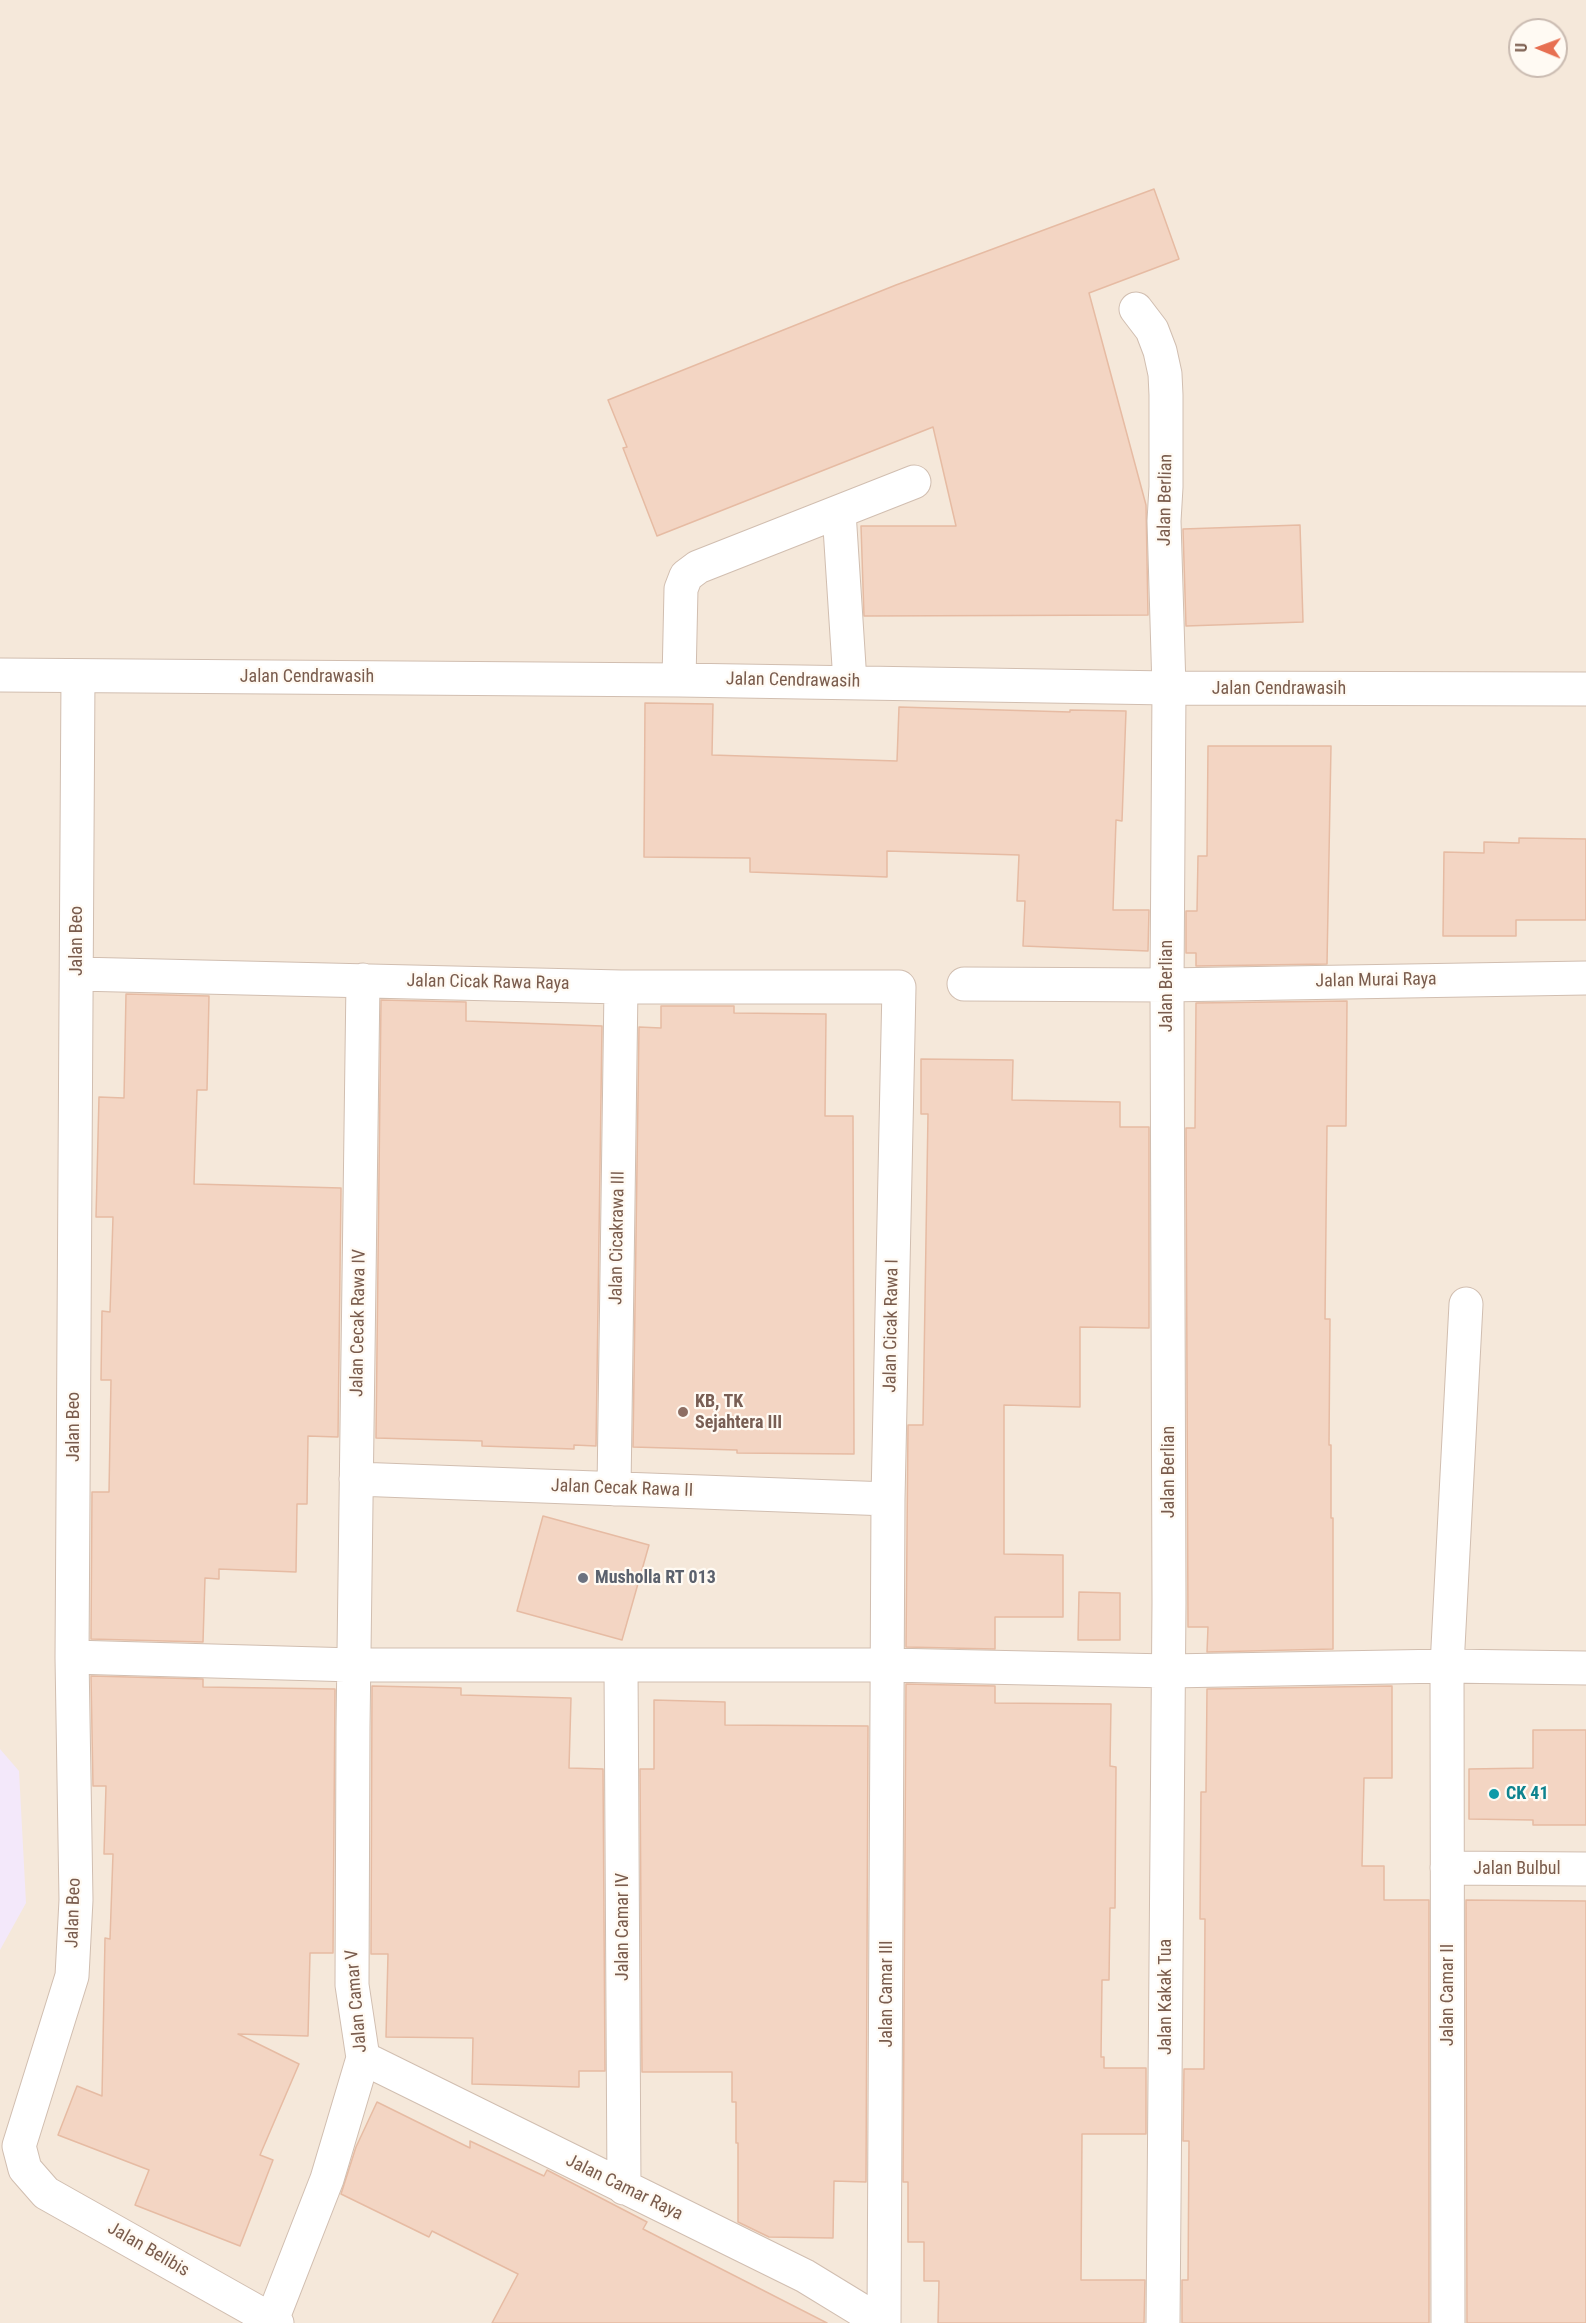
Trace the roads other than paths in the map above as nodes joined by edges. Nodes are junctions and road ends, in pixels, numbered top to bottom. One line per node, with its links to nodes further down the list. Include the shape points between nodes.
1 (1136, 309): 8 (street, Jalan Berlian, via 1152,330 1165,374 1164,521)
2 (914, 482): 3 (street)
3 (839, 512): 6 (street, via 698,567 686,576 681,589); 7 (street)
4 (0, 675): 5 (street, Jalan Cendrawasih)
5 (78, 676): 6 (street, Jalan Cendrawasih); 10 (street, Jalan Beo)
6 (679, 680): 7 (street, Jalan Cendrawasih)
7 (850, 682): 8 (street, Jalan Cendrawasih)
8 (1170, 688): 9 (street, Jalan Cendrawasih); 14 (street, Jalan Berlian)
9 (1586, 690)
10 (76, 974): 12 (street, Jalan Cicak Rawa Raya); 21 (street, Jalan Beo)
11 (1586, 978): 14 (street, Jalan Murai Raya)
12 (363, 980): 15 (street, Jalan Cicak Rawa Raya); 18 (street, Jalan Cecak Rawa IV)
13 (964, 984): 14 (street)
14 (1167, 985): 27 (street, Jalan Berlian)
15 (621, 987): 16 (street, Jalan Cicak Rawa Raya); 19 (street, Jalan Cicakrawa III)
16 (899, 987): 20 (street, Jalan Cicak Rawa I)
17 (1466, 1304): 25 (street, Jalan Camar II)
18 (356, 1479): 19 (street, Jalan Cecak Rawa II); 22 (street, Jalan Cecak Rawa IV)
19 (614, 1489): 20 (street, Jalan Cecak Rawa II)
20 (888, 1499): 23 (street, Jalan Cicak Rawa I)
21 (72, 1657): 22 (street); 31 (street, Jalan Beo, via 76,1900 72,1976 19,2146)
22 (354, 1665): 24 (street); 30 (street, Jalan Camar V, via 352,1985)
23 (888, 1665): 24 (street); 27 (street); 34 (street, Jalan Camar III)
24 (621, 1666): 32 (street, Jalan Camar IV)
25 (1447, 1666): 26 (street); 27 (street); 28 (street, Jalan Camar II)
26 (1586, 1668)
27 (1169, 1671): 35 (street, Jalan Kakak Tua)
28 (1447, 1868): 29 (street, Jalan Bulbul); 36 (street, Jalan Camar II)
29 (1586, 1869)
30 (363, 2058): 32 (street, Jalan Camar Raya); 33 (street, Jalan Camar V, via 327,2180)
31 (25, 2169): 33 (street, Jalan Belibis, via 46,2193)
32 (624, 2188): 34 (street, Jalan Camar Raya, via 805,2276)
33 (274, 2322)
34 (883, 2323)
35 (1163, 2323)
36 (1448, 2323)

